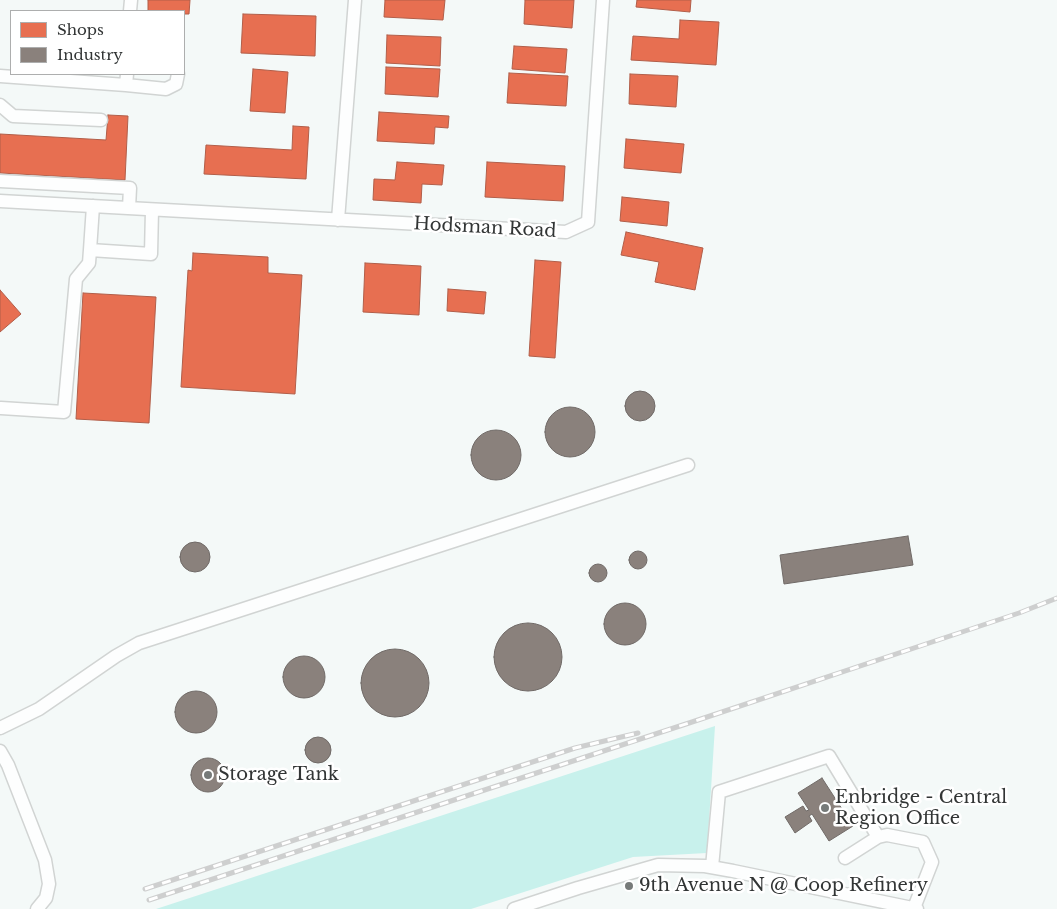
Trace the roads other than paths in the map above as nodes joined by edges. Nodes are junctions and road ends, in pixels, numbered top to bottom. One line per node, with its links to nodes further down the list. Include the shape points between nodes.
1 (355, 0): 13 (street)
2 (603, 0): 13 (street, Hodsman Road, via 588,222 566,232)
3 (178, 75): 5 (street, via 176,84 166,89)
4 (0, 76): 5 (street)
5 (126, 80)
6 (0, 105): 7 (street, via 13,116)
7 (101, 120)
8 (0, 181): 11 (street, via 130,188)
9 (0, 201): 10 (street, Hodsman Road)
10 (93, 206): 11 (street, Hodsman Road); 14 (street)
11 (129, 208): 12 (street, Hodsman Road)
12 (152, 210): 13 (street, Hodsman Road); 14 (street, via 150,254)
13 (338, 220)
14 (90, 250): 15 (street, via 89,263 76,279 64,412)
15 (1, 408)
16 (688, 465): 17 (street, via 139,643 39,710)
17 (0, 728)
18 (0, 751): 22 (street, via 45,860 49,884 46,898)
19 (878, 837): 20 (street); 21 (street, via 829,756 718,792); 24 (street, via 922,842 932,862)
20 (845, 858)
21 (712, 867): 23 (street, via 658,865); 24 (street)
22 (37, 909)
23 (514, 909)
24 (915, 909)

